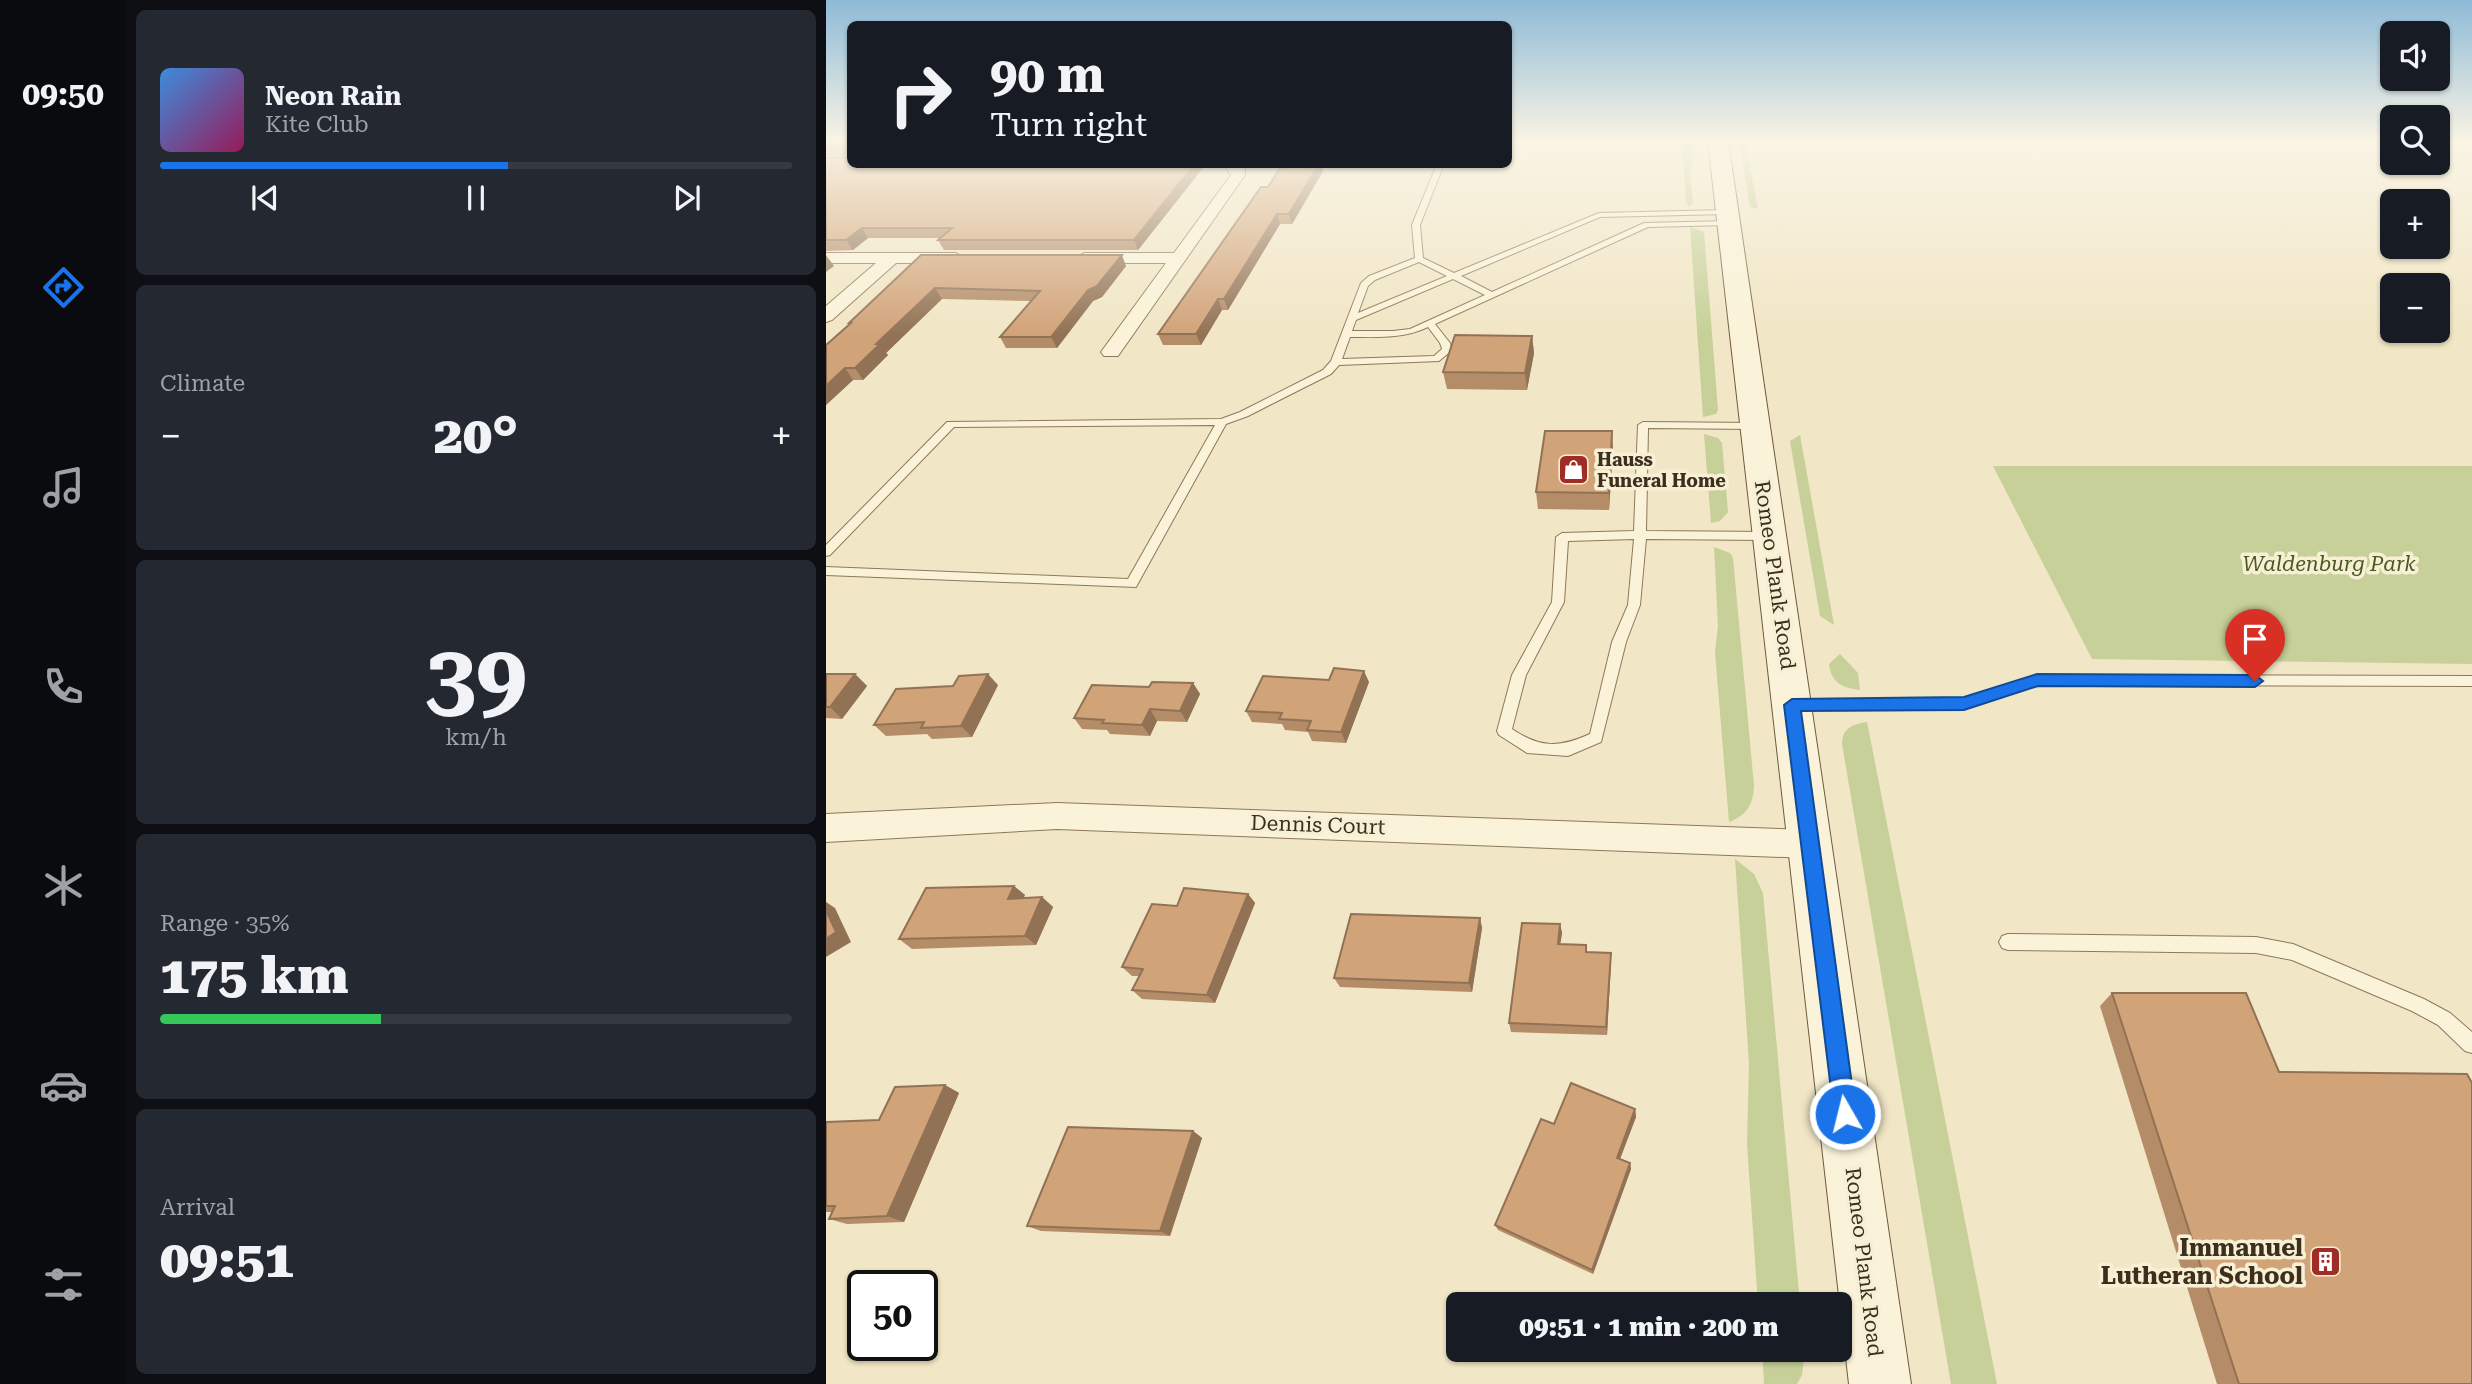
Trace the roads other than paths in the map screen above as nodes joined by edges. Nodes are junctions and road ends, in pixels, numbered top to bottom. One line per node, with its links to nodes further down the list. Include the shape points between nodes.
1 (1216, 206): 11 (street)
2 (1424, 206): 12 (lane, via 1416,225)
3 (1726, 206): 5 (main road, Romeo Plank Road)
4 (1640, 213): 5 (lane); 6 (lane); 13 (lane, via 1590,217)
5 (1728, 217): 6 (lane); 22 (main road, Romeo Plank Road)
6 (1647, 225): 14 (lane)
7 (826, 258): 8 (street)
8 (892, 258): 9 (street); 15 (street)
9 (968, 258)
10 (1062, 258): 11 (street)
11 (1178, 258): 19 (street)
12 (1419, 259): 13 (lane); 16 (lane, via 1364,285)
13 (1452, 276): 14 (lane); 16 (lane)
14 (1490, 294): 17 (lane)
15 (826, 316)
16 (1354, 318): 18 (lane)
17 (1429, 323): 18 (lane, via 1394,334); 20 (lane, via 1447,350 1436,359)
18 (1348, 334): 20 (lane)
19 (1111, 352)
20 (1336, 362): 21 (lane, via 1316,379)
21 (1222, 422): 25 (lane, via 951,424); 26 (lane, via 1132,584)
22 (1756, 426): 23 (lane, via 1643,425); 24 (main road, Romeo Plank Road)
23 (1640, 535): 23 (lane, via 1562,537 1558,602 1519,675 1504,731 1527,747 1568,750 1596,738 1619,642 1634,605); 24 (lane)
24 (1769, 536): 28 (main road, Romeo Plank Road)
25 (826, 552)
26 (826, 571)
27 (2472, 681): 28 (lane, via 2037,680 1964,704)
28 (1792, 705): 30 (main road, Romeo Plank Road)
29 (826, 828): 30 (street, Dennis Court, via 1057,816)
30 (1810, 844): 33 (main road, Romeo Plank Road)
31 (2008, 942): 32 (lane, via 2256,945 2293,951 2418,1005 2444,1019)
32 (2472, 1044)
33 (1880, 1384)

